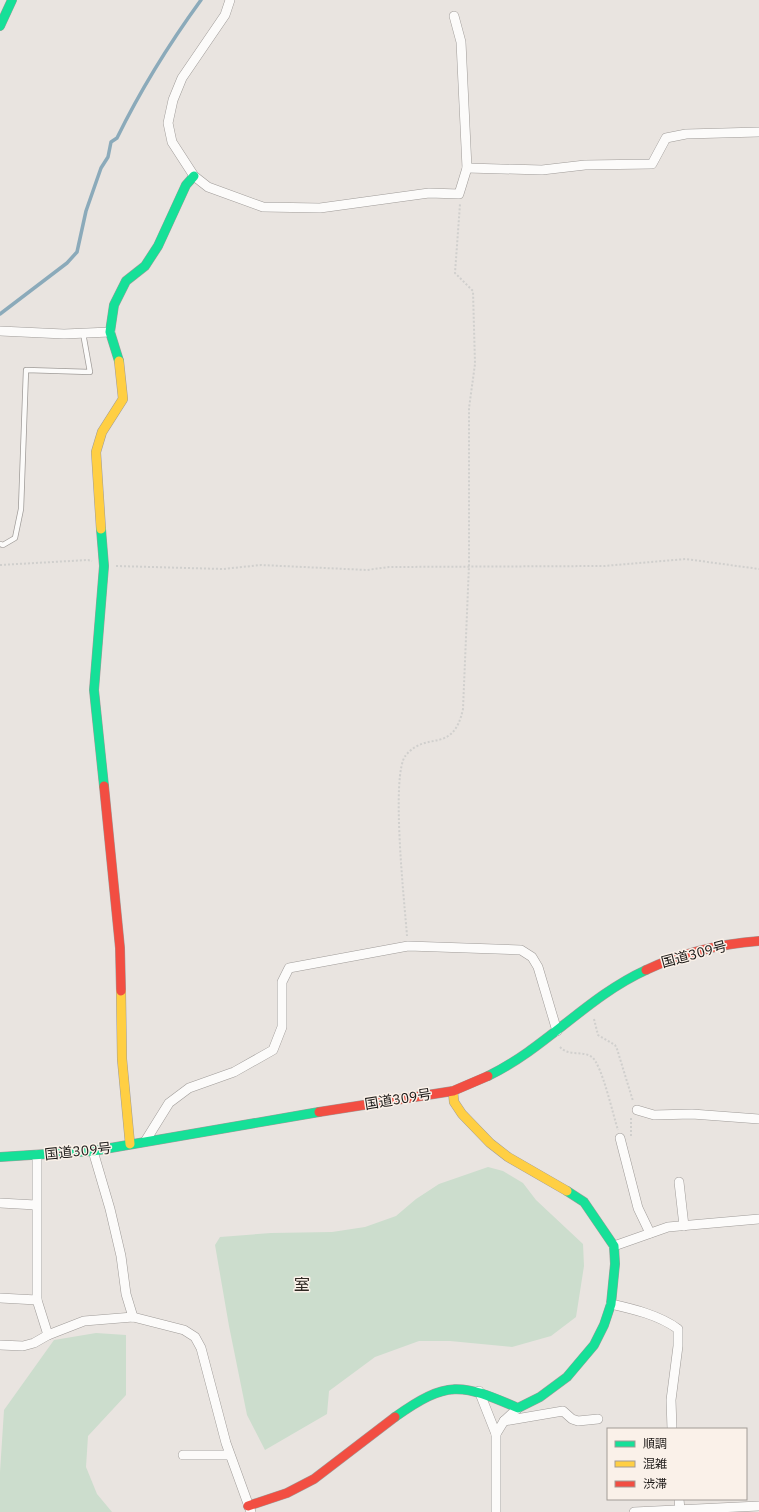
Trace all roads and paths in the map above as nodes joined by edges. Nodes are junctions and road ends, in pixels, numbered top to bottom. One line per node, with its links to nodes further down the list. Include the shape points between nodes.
1 (12, 0): 4 (main road)
2 (230, 0): 7 (street, via 225,15 182,78 173,100 168,124 172,142)
3 (454, 16): 6 (street, via 461,42)
4 (0, 26)
5 (759, 132): 6 (street, via 686,134 666,138 652,164 584,165 542,170)
6 (467, 168): 8 (street)
7 (194, 176): 8 (street, via 208,187 263,207 320,208 429,193); 10 (main road, via 186,185 158,246 145,266 126,281 114,305)
8 (459, 194): 14 (path, via 455,273 473,291 475,324 475,364 469,408)
9 (0, 331): 11 (street)
10 (110, 332): 11 (street); 15 (main road, via 119,362 123,399 102,432 96,452)
11 (83, 333): 12 (lane, via 90,372 26,370 21,509 15,538 3,545)
12 (0, 544)
13 (0, 565): 15 (path, via 88,560)
14 (469, 565): 15 (path, via 389,566 367,570 261,565 223,569); 16 (path, via 604,566 686,559); 18 (path, via 463,709 460,722 453,734 441,740 425,743 405,755 400,770 399,827)
15 (104, 566): 26 (main road, via 94,690 120,948 122,1059)
16 (759, 568)
17 (759, 941): 19 (main road, 国道309号, via 727,944 675,957 631,978)
18 (408, 946): 20 (street, via 521,950 532,957 538,967); 25 (street, via 288,968 282,982 282,1027 273,1050 234,1072 189,1088 169,1103)
19 (591, 1004): 20 (main road, 国道309号); 22 (path, via 598,1035 615,1045 617,1049 630,1096)
20 (554, 1033): 21 (main road, 国道309号, via 492,1076); 24 (path, via 564,1052 593,1058 603,1079)
21 (453, 1091): 25 (main road, 国道309号); 36 (main road, via 454,1102 462,1114 490,1143 508,1157 584,1202)
22 (637, 1110): 23 (street, via 654,1115 692,1114)
23 (759, 1119)
24 (620, 1138): 35 (street, via 638,1208)
25 (146, 1140): 26 (main road, 国道309号)
26 (130, 1144): 27 (main road, 国道309号)
27 (93, 1151): 28 (main road, 国道309号); 40 (street, via 110,1209 121,1256 126,1294)
28 (37, 1155): 29 (main road, 国道309号); 32 (street)
29 (0, 1156)
30 (679, 1182): 34 (street)
31 (0, 1203): 32 (street)
32 (36, 1205): 38 (street)
33 (759, 1219): 34 (street)
34 (684, 1226): 35 (street, via 668,1227)
35 (650, 1233): 36 (street)
36 (614, 1246): 39 (main road, via 615,1264)
37 (0, 1298): 38 (street)
38 (37, 1300): 41 (street)
39 (610, 1304): 44 (main road, via 604,1325 583,1360 567,1377 540,1397); 47 (street, via 648,1314 678,1329 671,1400)
40 (133, 1317): 41 (street, via 84,1321); 50 (street, via 184,1330 195,1337 201,1348)
41 (48, 1335): 42 (street, via 29,1344)
42 (0, 1345)
43 (479, 1392): 44 (main road); 48 (street); 53 (main road, via 458,1388 446,1389 430,1396 386,1423 303,1486)
44 (518, 1408): 46 (street)
45 (598, 1419): 46 (street, via 578,1421 563,1411)
46 (504, 1421): 48 (street)
47 (672, 1428)
48 (496, 1434): 55 (street)
49 (183, 1455): 50 (street)
50 (229, 1455): 53 (street)
51 (679, 1500): 54 (street)
52 (759, 1506): 54 (street)
53 (249, 1509)
54 (680, 1510): 56 (street)
55 (496, 1512)
56 (634, 1512)

